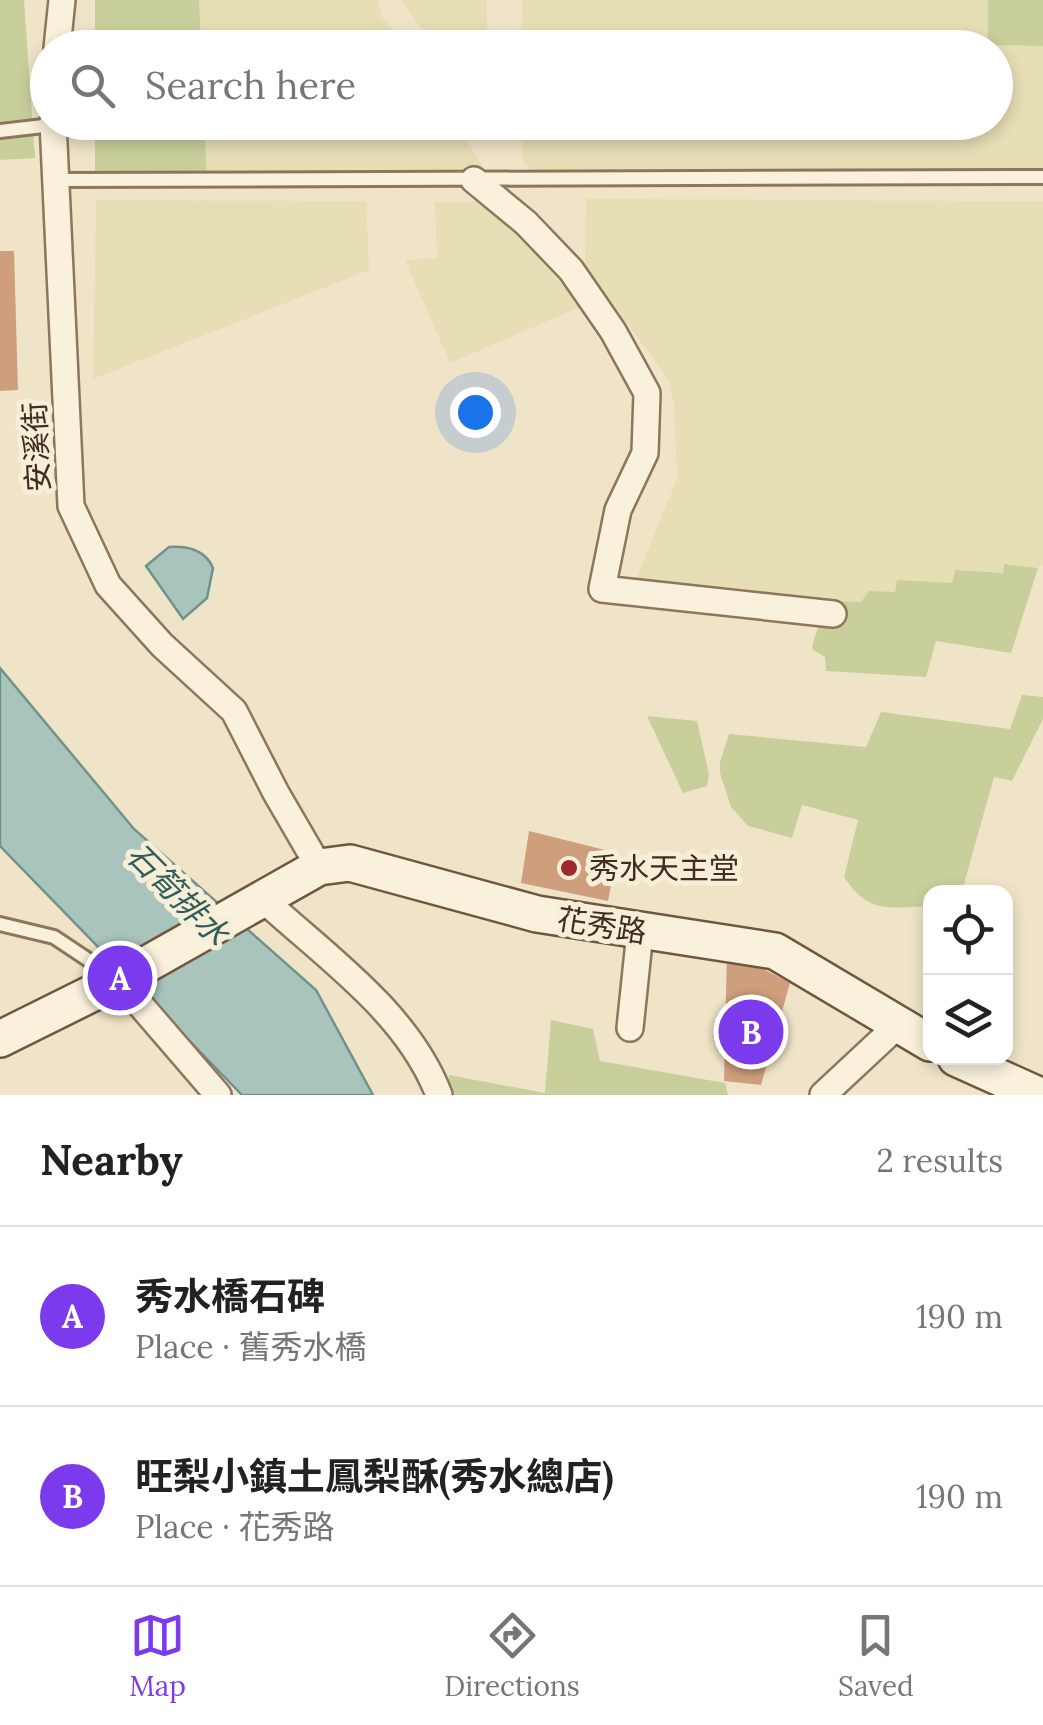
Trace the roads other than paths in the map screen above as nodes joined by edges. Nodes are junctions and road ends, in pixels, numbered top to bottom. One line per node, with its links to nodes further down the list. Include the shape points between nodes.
1 (62, 0): 2 (street)
2 (58, 30)
3 (30, 127): 4 (lane)
4 (0, 131)
5 (53, 140): 7 (street, 安溪街)
6 (1043, 177): 8 (lane)
7 (54, 180): 8 (lane); 10 (street, 安溪街, via 71,506 108,585 234,712)
8 (474, 180): 9 (street, via 571,270 646,393 645,453 618,510 602,589)
9 (834, 614)
10 (320, 867): 11 (street); 13 (street, 花秀路, via 350,863 522,910)
11 (264, 900): 14 (street); 21 (street, via 390,1017)
12 (0, 924): 14 (lane, via 54,938)
13 (640, 932): 15 (street, 花秀路, via 775,951); 16 (street)
14 (119, 980): 18 (street); 20 (street)
15 (898, 1024): 17 (street, 花秀路); 22 (street)
16 (630, 1028)
17 (923, 1039)
18 (0, 1040)
19 (972, 1065): 23 (street)
20 (218, 1095)
21 (439, 1095)
22 (823, 1095)
23 (1038, 1095)

